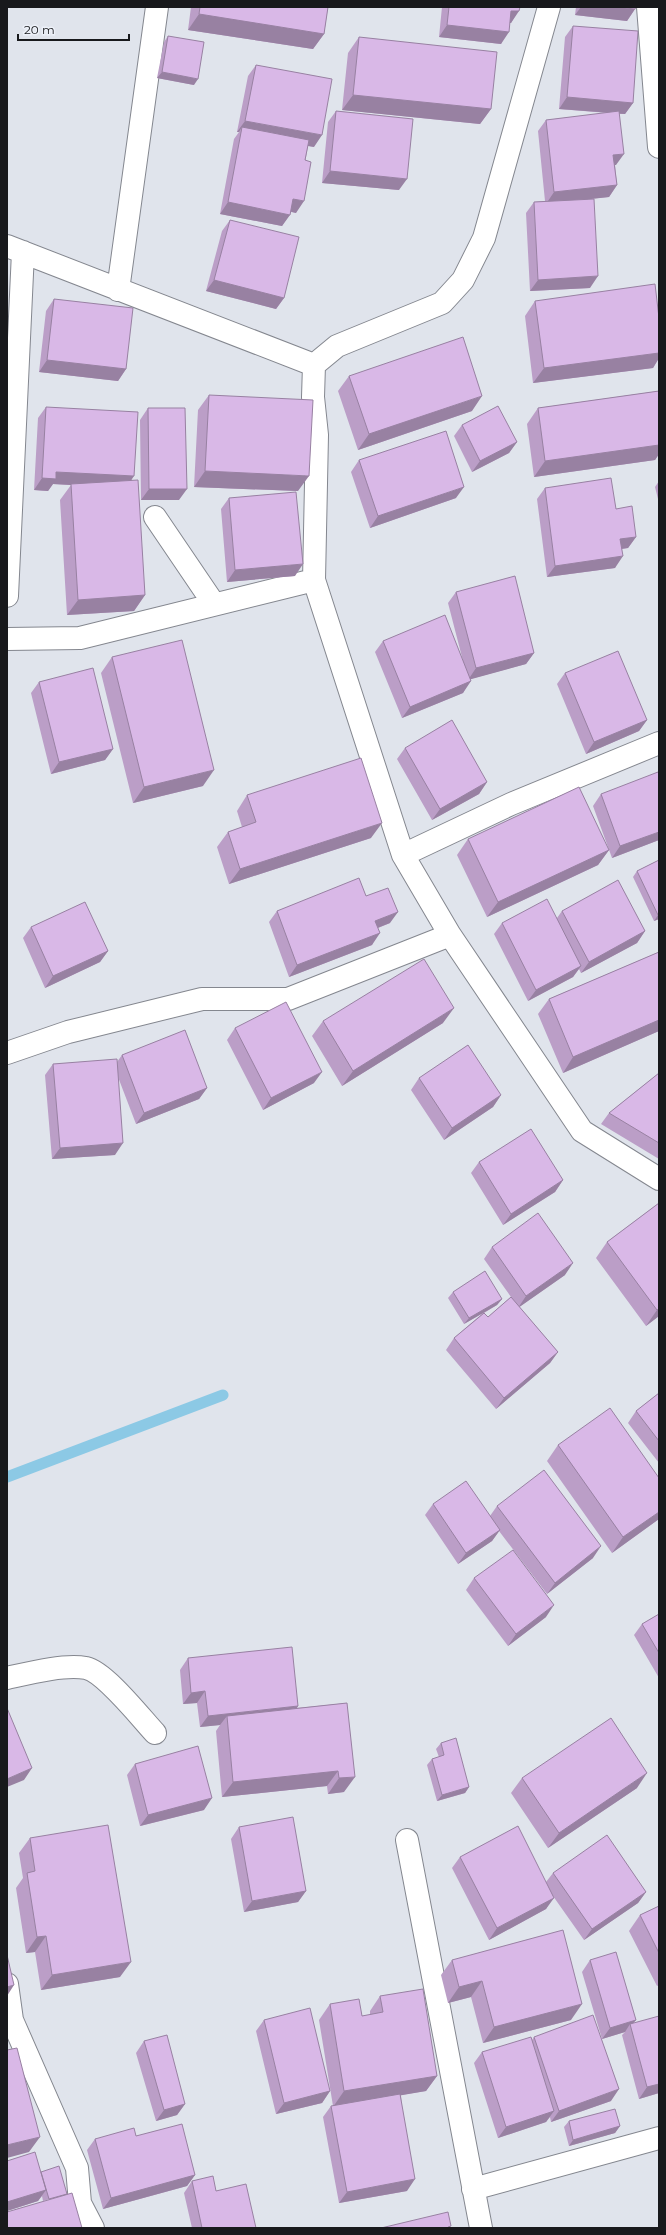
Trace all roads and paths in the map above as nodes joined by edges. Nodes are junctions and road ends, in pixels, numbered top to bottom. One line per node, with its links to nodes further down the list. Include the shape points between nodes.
1 (157, 7): 6 (street)
2 (549, 7): 7 (street, via 484,238 463,280 442,303 337,346)
3 (648, 7): 4 (street)
4 (659, 147)
5 (15, 249): 6 (street); 10 (street)
6 (118, 290): 7 (street)
7 (314, 365): 9 (street)
8 (154, 516): 11 (street)
9 (314, 580): 11 (street); 14 (street)
10 (7, 596)
11 (214, 604): 12 (street, via 80,638)
12 (7, 639)
13 (659, 743): 14 (street, via 511,804)
14 (403, 854): 15 (street)
15 (450, 935): 16 (street, via 288,999 202,999 68,1032); 17 (street, via 582,1131)
16 (7, 1053)
17 (659, 1180)
18 (7, 1678): 19 (street, via 43,1669 87,1668 111,1684)
19 (155, 1734)
20 (407, 1840): 24 (street)
21 (7, 1984): 22 (street)
22 (10, 2021): 25 (street, via 77,2168 80,2203)
23 (659, 2138): 24 (street)
24 (473, 2189): 26 (street)
25 (94, 2228)
26 (481, 2228)

